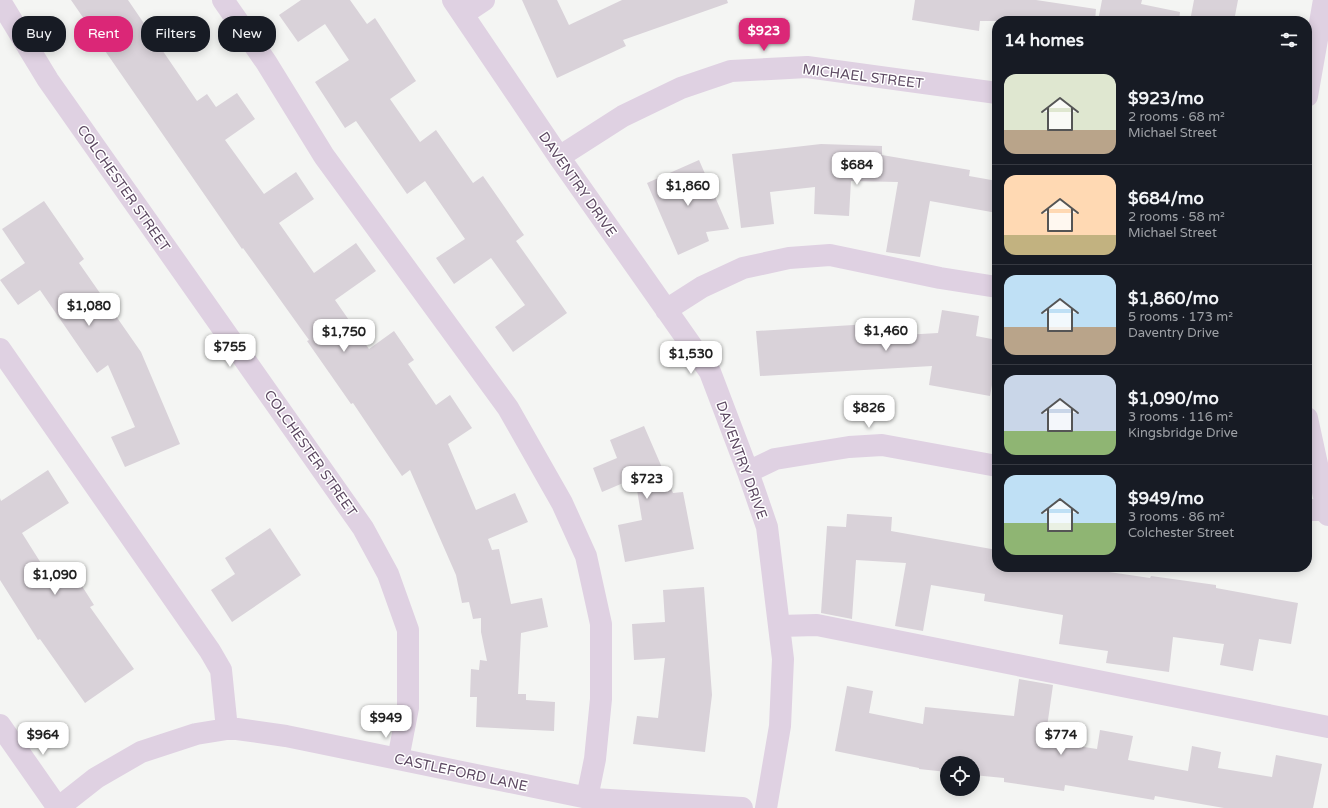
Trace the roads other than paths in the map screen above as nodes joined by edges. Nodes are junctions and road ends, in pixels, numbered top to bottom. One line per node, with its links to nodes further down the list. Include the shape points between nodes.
1 (223, 0): 21 (street, via 266,62 324,156 508,408 562,503 584,550 601,624 601,699 595,759)
2 (484, 0): 5 (street)
3 (1324, 0): 6 (street)
4 (0, 1): 20 (street, COLCHESTER STREET, via 48,80 363,528 388,574 408,630 408,708)
5 (458, 7): 8 (street, DAVENTRY DRIVE)
6 (1312, 68)
7 (992, 92): 8 (street, MICHAEL STREET, via 807,67 731,71 681,88 622,116)
8 (559, 157): 10 (street, DAVENTRY DRIVE)
9 (992, 286): 10 (street, via 830,255 796,257 743,268 702,287)
10 (666, 310): 14 (street, DAVENTRY DRIVE, via 710,372)
11 (0, 349): 19 (street, via 210,651 221,670)
12 (1312, 454): 15 (street)
13 (992, 465): 14 (street, via 882,445 849,447 775,459)
14 (748, 472): 16 (street, DAVENTRY DRIVE, via 767,527)
15 (1320, 512)
16 (779, 626): 18 (street, via 817,625); 24 (street, DAVENTRY DRIVE, via 783,659 780,726)
17 (0, 725): 22 (street)
18 (1328, 727)
19 (227, 729): 20 (street, CASTLEFORD LANE, via 286,736); 22 (street, CASTLEFORD LANE, via 196,734 141,752 96,778)
20 (398, 759): 21 (street, CASTLEFORD LANE)
21 (587, 798): 23 (street, CASTLEFORD LANE)
22 (58, 808)
23 (742, 808)
24 (766, 808)

